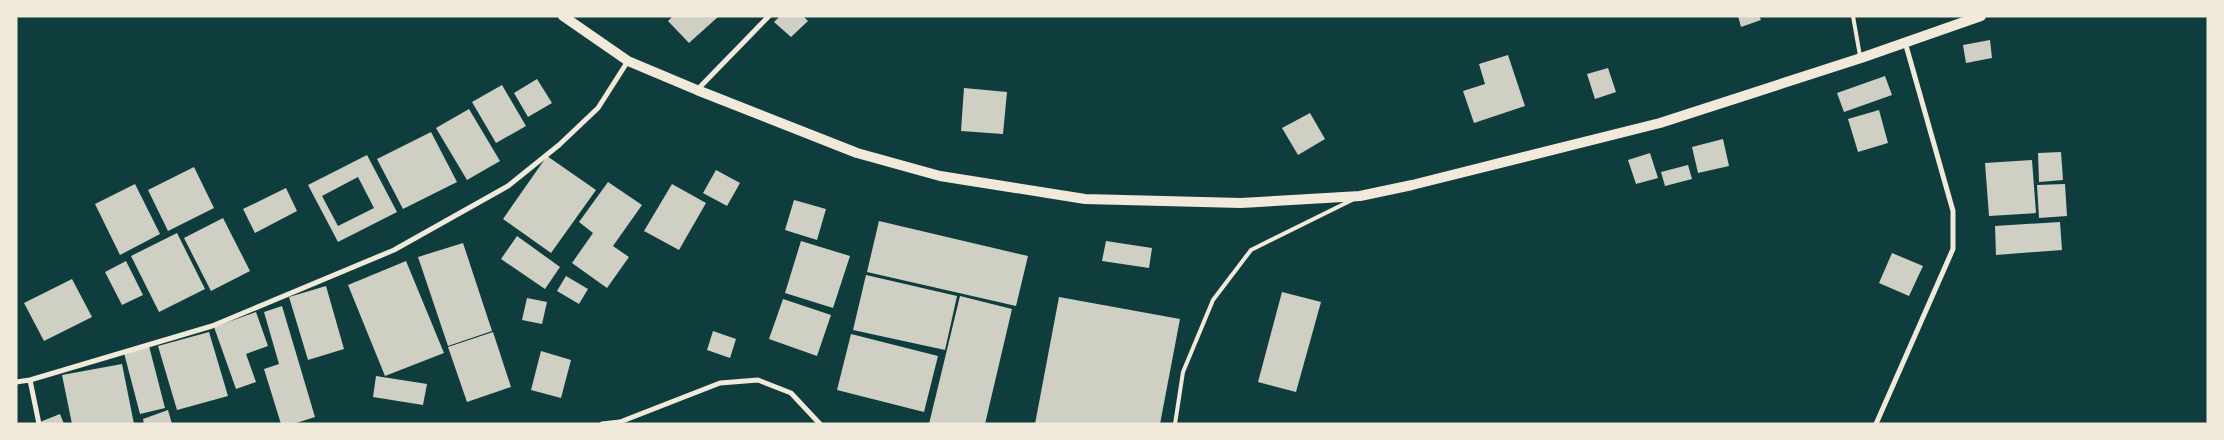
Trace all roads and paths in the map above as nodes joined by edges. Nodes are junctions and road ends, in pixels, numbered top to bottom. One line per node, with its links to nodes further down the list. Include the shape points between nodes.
1 (563, 16): 7 (main road)
2 (769, 16): 8 (street)
3 (1853, 16): 6 (lane)
4 (1981, 16): 5 (main road)
5 (1905, 42): 6 (main road); 16 (street, via 1952,211 1952,249)
6 (1861, 58): 9 (main road, via 1660,124)
7 (628, 60): 8 (main road); 10 (street, via 598,108 559,145 508,186 394,250 212,326)
8 (696, 90): 9 (main road, via 858,154 940,176 1046,193 1085,199 1241,202)
9 (1360, 196): 15 (lane, via 1251,250 1213,300 1183,372)
10 (30, 380): 11 (street); 12 (street)
11 (16, 382)
12 (40, 424)
13 (602, 424): 14 (street, via 620,422 720,383 758,380 791,393)
14 (820, 424)
15 (1175, 424)
16 (1876, 424)

